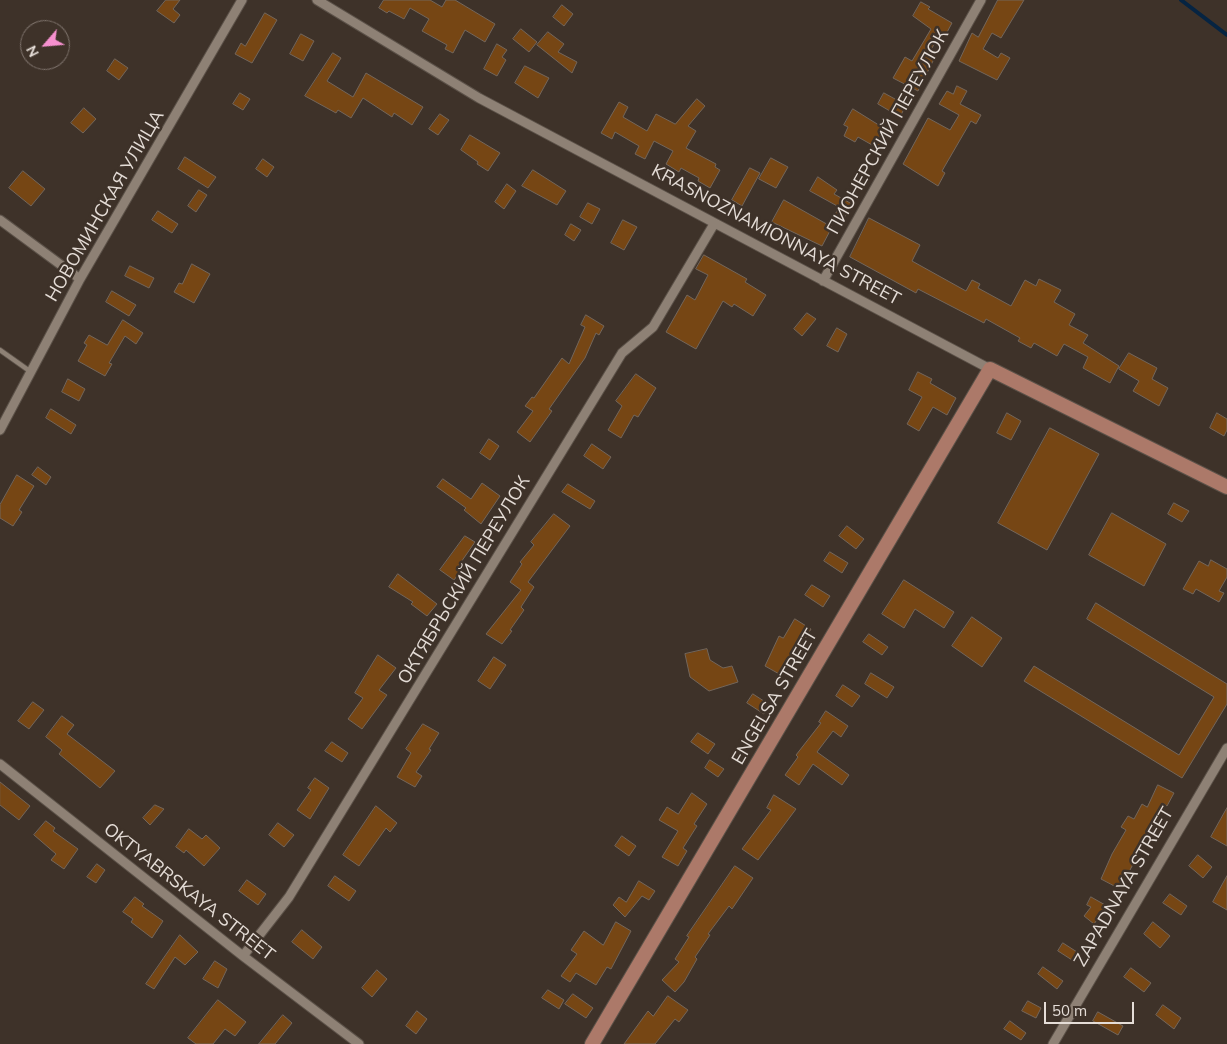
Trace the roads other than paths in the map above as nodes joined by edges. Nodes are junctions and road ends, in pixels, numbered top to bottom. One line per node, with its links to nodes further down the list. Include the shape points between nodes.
1 (242, 0): 6 (street, НОВОМИНСКАЯ УЛИЦА)
2 (317, 0): 5 (street, KRASNOZNAMIONNAYA STREET, via 479,98)
3 (981, 0): 7 (street, ПИОНЕРСКИЙ ПЕРЕУЛОК)
4 (0, 220): 6 (street)
5 (714, 224): 7 (street, KRASNOZNAMIONNAYA STREET); 15 (street, ОКТЯБРЬСКИЙ ПЕРЕУЛОК, via 653,327 622,353 289,897)
6 (80, 279): 10 (street, НОВОМИНСКАЯ УЛИЦА)
7 (823, 281): 9 (street, KRASNOZNAMIONNAYA STREET)
8 (0, 350): 10 (lane)
9 (990, 369): 12 (main road, KRASNOZNAMIONNAYA STREET); 17 (main road, ENGELSA STREET)
10 (31, 372): 11 (street, НОВОМИНСКАЯ УЛИЦА)
11 (0, 430)
12 (1225, 481)
13 (1227, 748): 18 (street, ZAPADNAYA STREET)
14 (0, 764): 15 (street, OKTYABRSKAYA STREET)
15 (243, 956): 16 (street, OKTYABRSKAYA STREET)
16 (359, 1044)
17 (592, 1044)
18 (1053, 1044)

